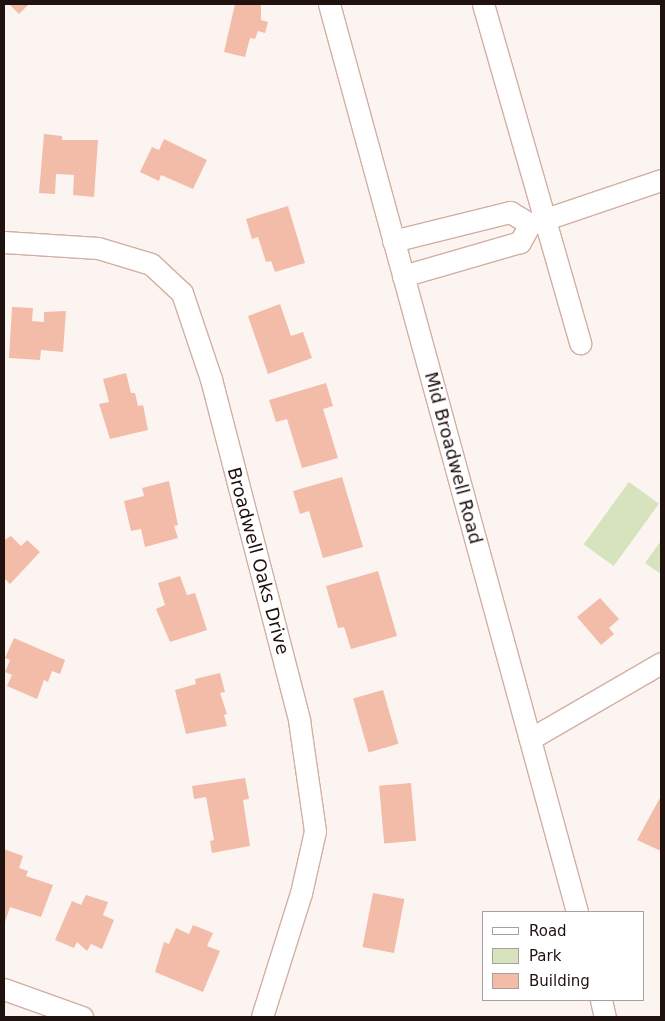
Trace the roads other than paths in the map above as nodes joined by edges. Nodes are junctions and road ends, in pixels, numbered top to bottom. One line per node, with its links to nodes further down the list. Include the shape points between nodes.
1 (329, 4): 5 (street, Mid Broadwell Road)
2 (483, 4): 4 (street)
3 (661, 180): 4 (street)
4 (537, 222): 5 (street, via 510,212); 7 (street, via 520,242); 8 (street)
5 (393, 241): 7 (street, Mid Broadwell Road)
6 (4, 242): 15 (street, Broadwell Oaks Drive, via 98,248 151,264 182,294 211,379 300,720 315,831 301,893)
7 (403, 276): 10 (street, Mid Broadwell Road)
8 (580, 344)
9 (661, 663): 10 (street)
10 (530, 739): 11 (street, Mid Broadwell Road)
11 (577, 911)
12 (4, 988): 14 (street)
13 (601, 1001): 16 (street)
14 (82, 1017)
15 (262, 1017)
16 (605, 1017)

